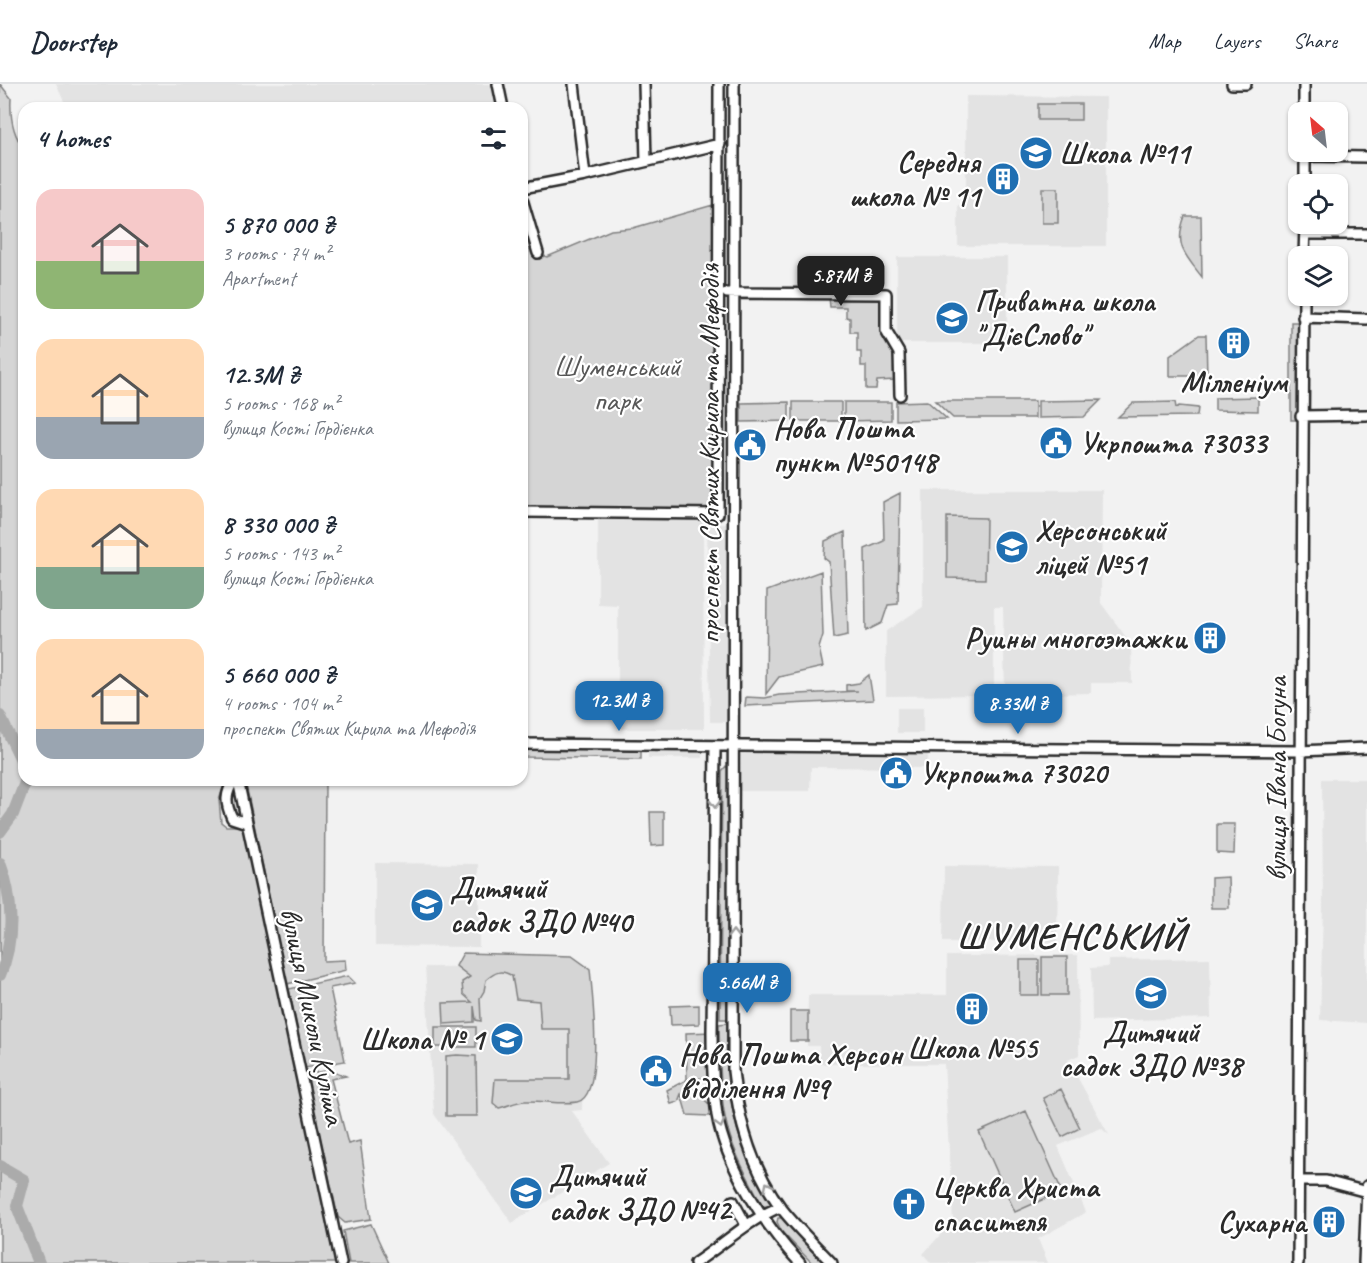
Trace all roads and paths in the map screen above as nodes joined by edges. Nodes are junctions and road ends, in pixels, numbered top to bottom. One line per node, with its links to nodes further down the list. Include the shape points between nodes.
1 (498, 84): 9 (street)
2 (574, 84): 15 (street)
3 (644, 84): 14 (street)
4 (719, 84): 11 (street)
5 (734, 84): 22 (street, проспект Святих Кирила та Мефодія)
6 (1232, 84): 7 (street)
7 (1246, 84)
8 (1304, 84): 10 (street)
9 (502, 102)
10 (1304, 102)
11 (720, 144): 14 (street); 21 (street)
12 (1348, 156): 13 (street)
13 (1367, 157)
14 (646, 161): 15 (street)
15 (585, 176): 16 (street)
16 (528, 187)
17 (528, 219): 20 (street)
18 (1348, 232): 19 (street)
19 (1367, 234)
20 (538, 253)
21 (718, 293): 22 (street); 29 (street, via 718,514)
22 (732, 293): 26 (street, via 886,294 886,331 899,353); 32 (street, проспект Святих Кирила та Мефодія)
23 (1304, 306): 24 (street, вулиця Івана Богуна)
24 (1303, 317): 25 (street); 28 (street, вулиця Івана Богуна)
25 (1367, 319)
26 (900, 395)
27 (1367, 415): 28 (street)
28 (1302, 416): 34 (street, вулиця Івана Богуна)
29 (528, 512)
30 (528, 744): 31 (street)
31 (715, 746): 32 (street); 42 (street, one-way to 42, via 713,1078 718,1118 732,1160)
32 (734, 746): 34 (street); 41 (street, проспект Святих Кирила та Мефодія, one-way to 32, via 742,1128 734,1071)
33 (1367, 748): 34 (street)
34 (1300, 751): 38 (street, вулиця Івана Богуна)
35 (231, 786): 37 (street, via 226,805 232,818)
36 (238, 786): 37 (street, вулиця Миколи Куліша)
37 (247, 823): 44 (street, вулиця Миколи Куліша)
38 (1299, 1181): 39 (street, via 1326,1181); 48 (street, вулиця Івана Богуна)
39 (1367, 1190): 49 (street)
40 (733, 1201): 43 (street)
41 (780, 1207): 42 (street); 47 (street, проспект Святих Кирила та Мефодія)
42 (763, 1214): 43 (street); 46 (street)
43 (746, 1225): 45 (street)
44 (341, 1263)
45 (695, 1263)
46 (800, 1263)
47 (832, 1263)
48 (1298, 1263)
49 (1364, 1263)

